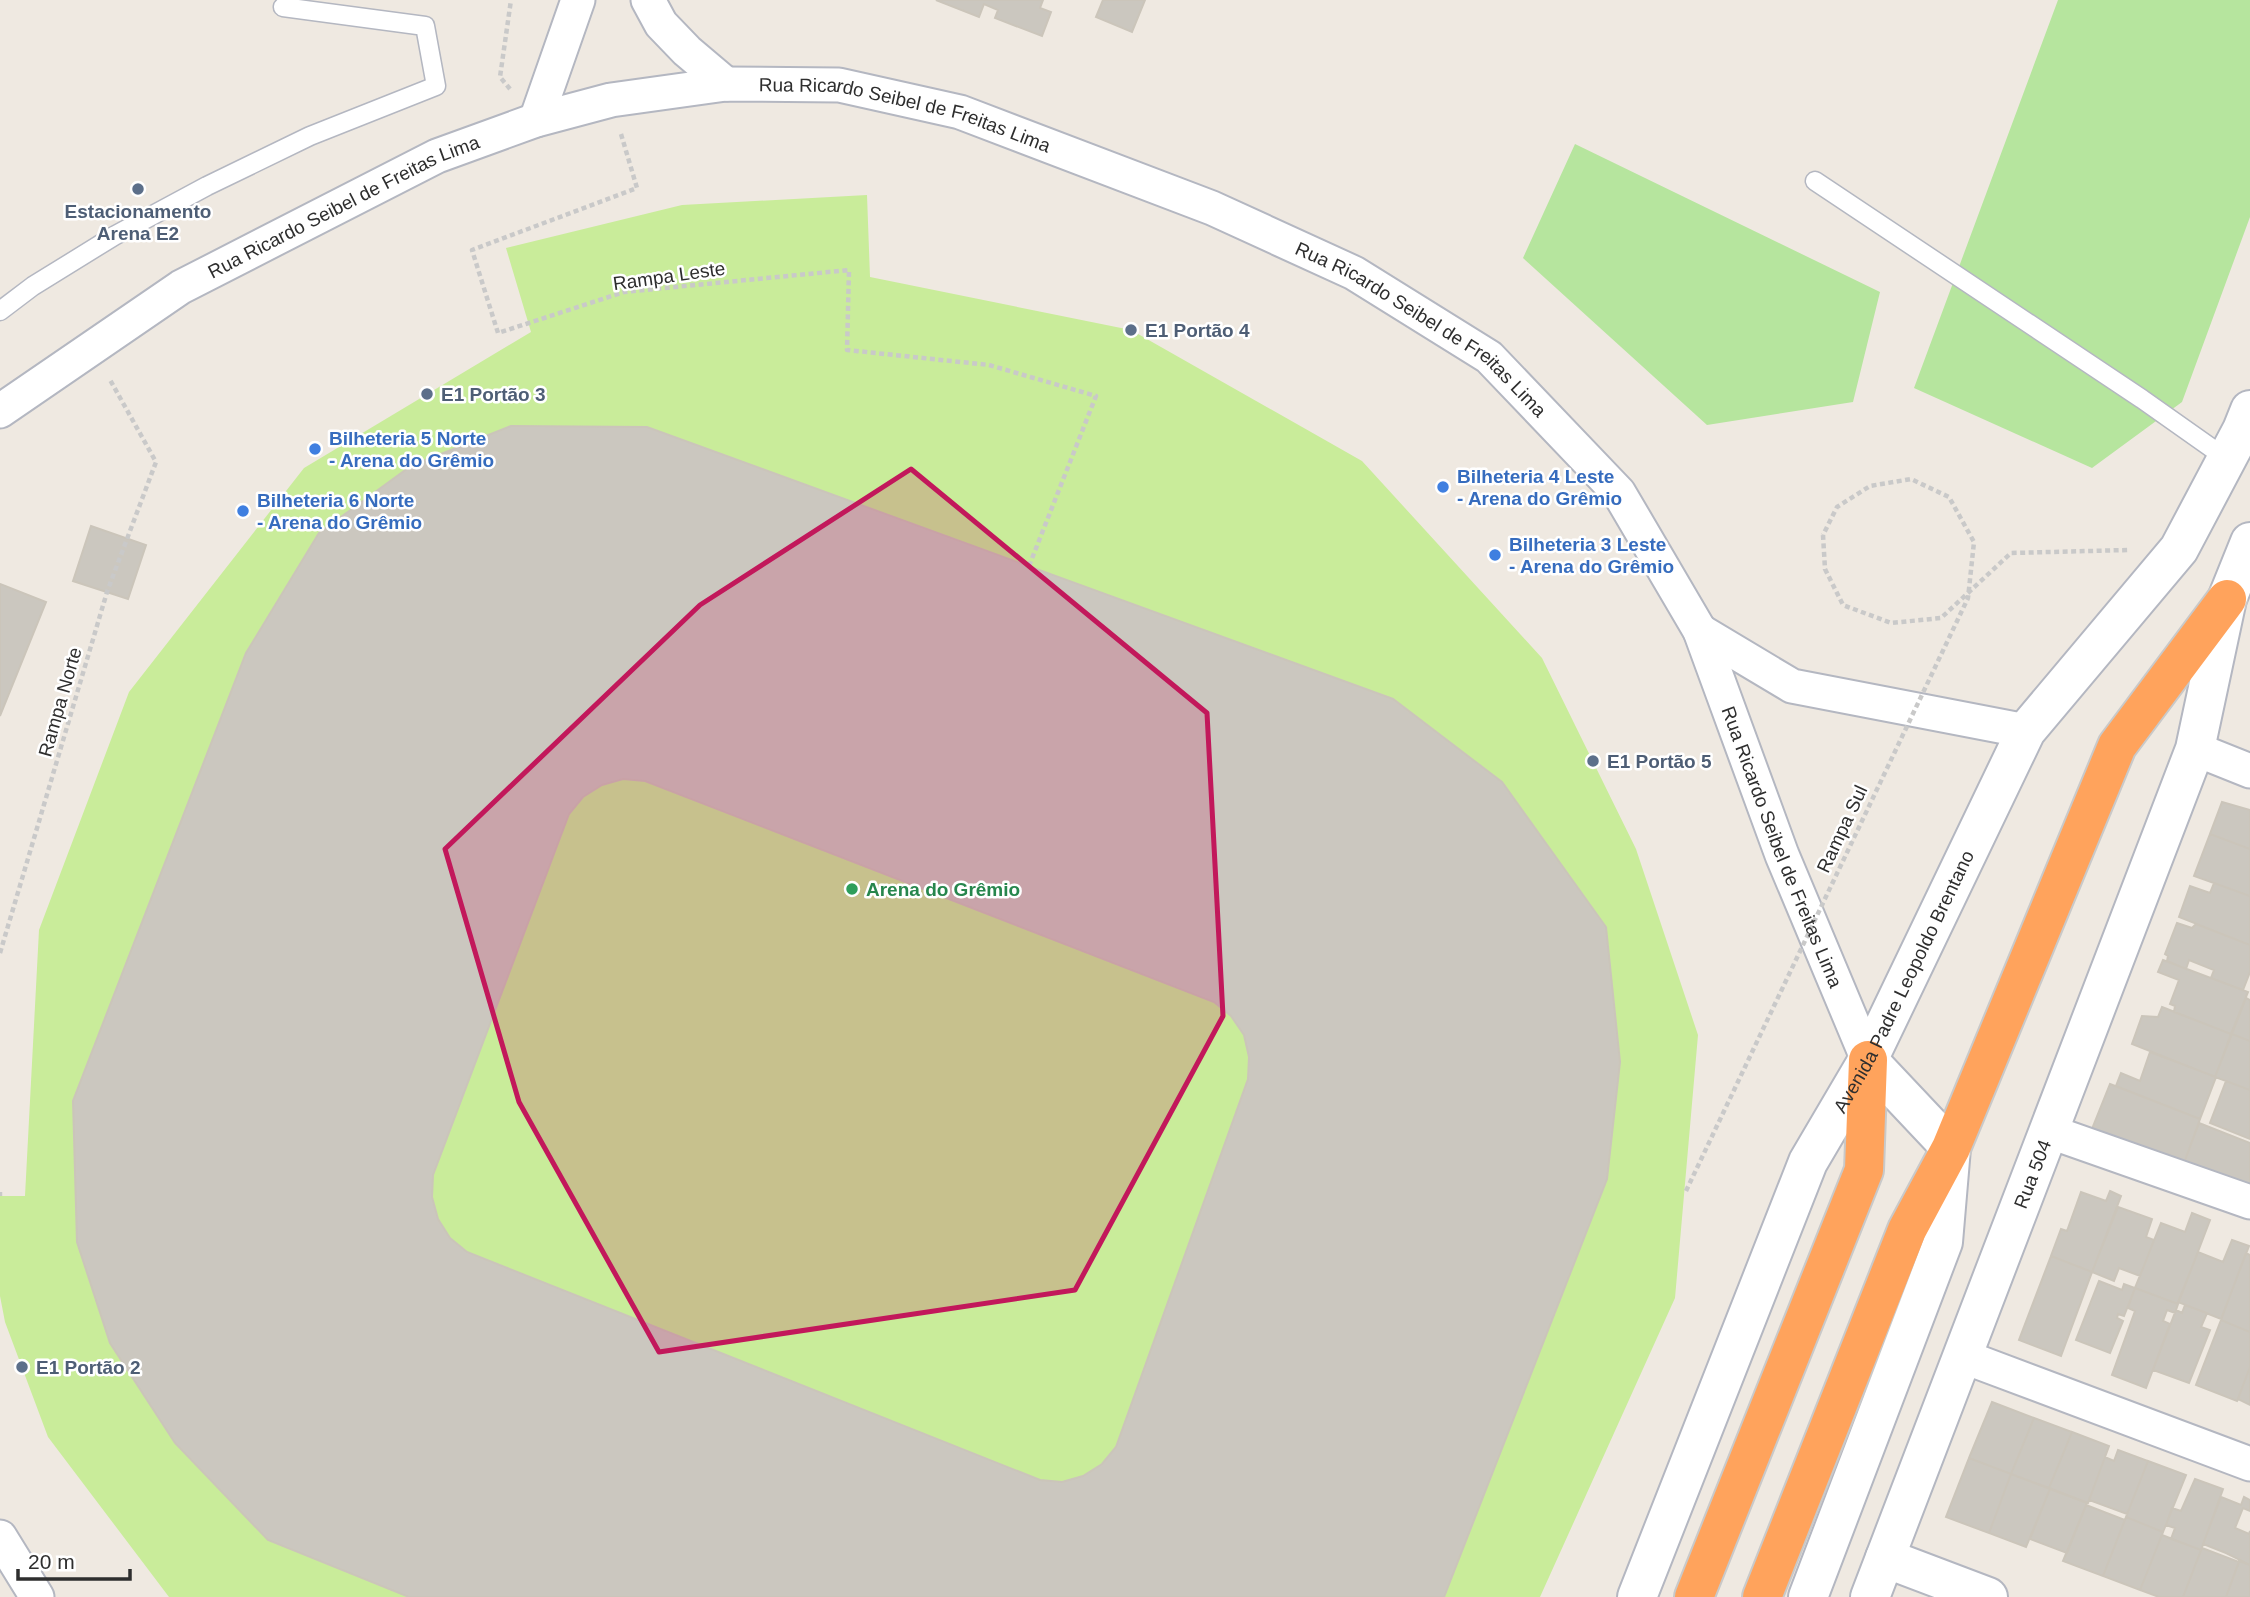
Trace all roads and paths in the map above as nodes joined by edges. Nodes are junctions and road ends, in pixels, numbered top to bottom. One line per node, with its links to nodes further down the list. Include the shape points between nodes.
1 (511, 0): 7 (path, via 500,77)
2 (578, 0): 7 (street)
3 (648, 0): 5 (street, via 661,24)
4 (283, 7): 9 (lane, via 425,26 436,86 310,136 207,186 114,236)
5 (726, 84): 6 (street, Rua Ricardo Seibel de Freitas Lima); 17 (street, Rua Ricardo Seibel de Freitas Lima, via 839,85 960,111 1212,208 1354,273 1489,357 1619,493)
6 (611, 100): 7 (street, Rua Ricardo Seibel de Freitas Lima); 15 (path, Rampa Leste, via 637,188 472,250 498,333 624,292 849,270 847,350 989,365 1096,396)
7 (536, 120): 10 (street, Rua Ricardo Seibel de Freitas Lima, via 437,156 181,287)
8 (1815, 181): 12 (lane, via 2142,398)
9 (0, 311)
10 (92, 348): 11 (street, Rua Ricardo Seibel de Freitas Lima); 21 (path, Rampa Norte, via 156,462 107,592)
11 (0, 411)
12 (2242, 433): 14 (main road, Avenida Padre Leopoldo Brentano)
13 (2250, 542): 16 (main road)
14 (2179, 549): 18 (main road, Avenida Padre Leopoldo Brentano); 25 (path, Rampa Sul, bridge, via 2011,553 1941,618 1891,623 1843,605 1825,569 1823,535 1837,507 1870,486 1911,479 1950,497 1974,542 1968,598)
15 (1029, 566)
16 (2227, 599): 19 (main road); 24 (highway, via 2117,746)
17 (1700, 631): 18 (street, Rua Ricardo Seibel de Freitas Lima, via 1792,686); 22 (street, Rua Ricardo Seibel de Freitas Lima, via 1782,855)
18 (2026, 732): 22 (main road, Avenida Padre Leopoldo Brentano)
19 (2195, 750): 20 (street); 23 (main road, Rua 504)
20 (2250, 771)
21 (0, 953)
22 (1868, 1060): 24 (main road); 33 (main road, Avenida Padre Leopoldo Brentano, via 1808,1163); 34 (highway, via 1864,1170)
23 (2048, 1130): 26 (street); 27 (main road, Rua 504)
24 (1951, 1148): 28 (main road, via 1943,1241); 35 (highway, via 1907,1230)
25 (1686, 1191)
26 (2250, 1202)
27 (1962, 1356): 29 (street); 31 (main road, Rua 504)
28 (1864, 1450): 31 (main road); 36 (main road)
29 (2250, 1464)
30 (0, 1537): 32 (street)
31 (1885, 1558): 37 (main road, Rua 504); 38 (main road)
32 (37, 1597)
33 (1637, 1597)
34 (1694, 1597)
35 (1762, 1597)
36 (1808, 1597)
37 (1870, 1597)
38 (1989, 1597)

